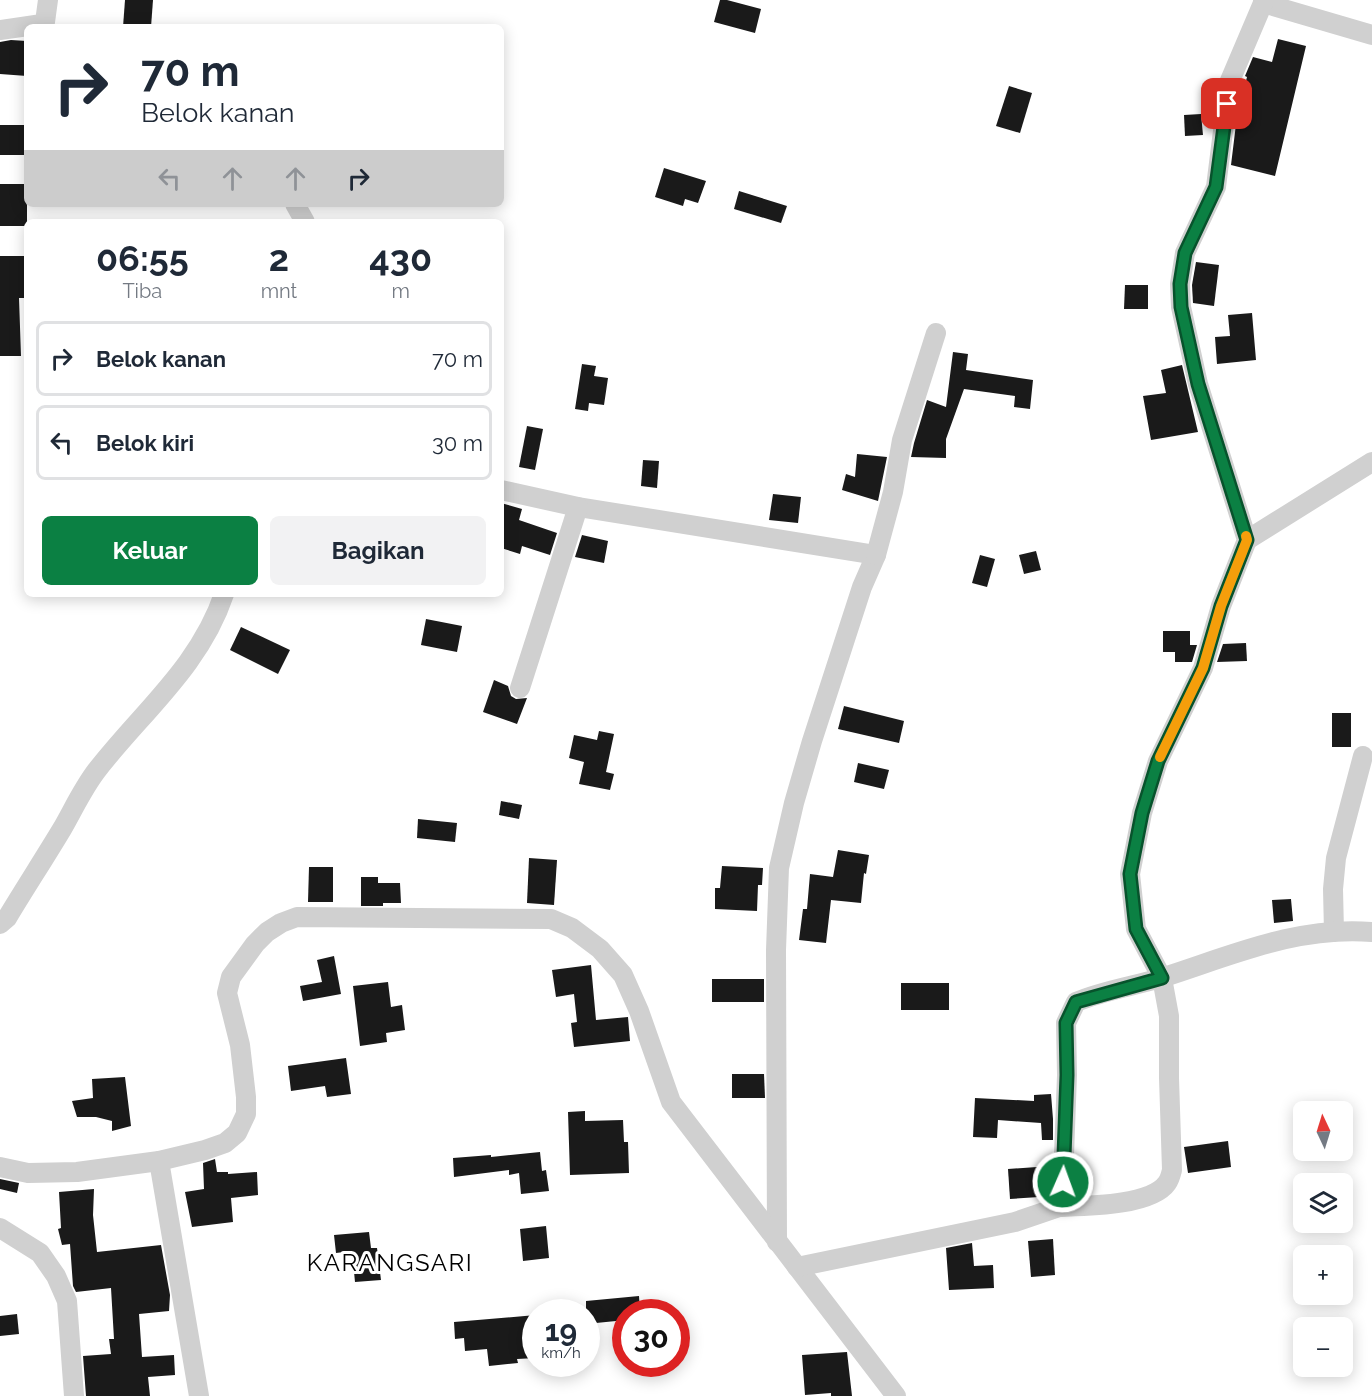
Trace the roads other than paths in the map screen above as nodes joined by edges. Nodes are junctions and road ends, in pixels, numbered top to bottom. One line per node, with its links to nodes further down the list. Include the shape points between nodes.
1 (48, 0): 3 (street)
2 (1263, 1): 6 (street); 11 (street, via 1229,83 1216,187 1185,253 1180,284 1181,307 1198,384)
3 (42, 24)
4 (24, 27): 5 (street)
5 (0, 30)
6 (1372, 35)
7 (936, 333): 12 (street, via 902,440)
8 (1372, 462): 11 (street)
9 (504, 491): 10 (street)
10 (578, 507): 12 (street); 14 (street)
11 (1247, 540): 19 (street, via 1221,606 1203,668 1158,761 1142,813 1130,874 1136,929)
12 (876, 555): 24 (street, via 812,741 779,868)
13 (223, 597): 16 (street, via 193,657 96,771 47,855)
14 (520, 688)
15 (1363, 756): 17 (street, via 1336,858)
16 (0, 924)
17 (1334, 932): 18 (street); 19 (street, via 1271,941)
18 (1372, 932)
19 (1162, 978): 22 (street, via 1076,1002 1066,1023 1067,1087); 22 (street, via 1168,1016 1173,1170 1167,1184 1137,1199)
20 (159, 1161): 21 (street, via 77,1172 28,1173); 24 (street, via 225,1143 241,1126 246,1097 240,1045 227,993 231,977 255,944 280,923 297,917 551,920 572,928 623,975 671,1102); 27 (street)
21 (0, 1167)
22 (1059, 1207): 25 (street, via 1015,1222)
23 (0, 1228): 26 (street, via 40,1253 56,1276 67,1301)
24 (777, 1242): 25 (street)
25 (797, 1267): 28 (street)
26 (74, 1396)
27 (199, 1396)
28 (896, 1396)

